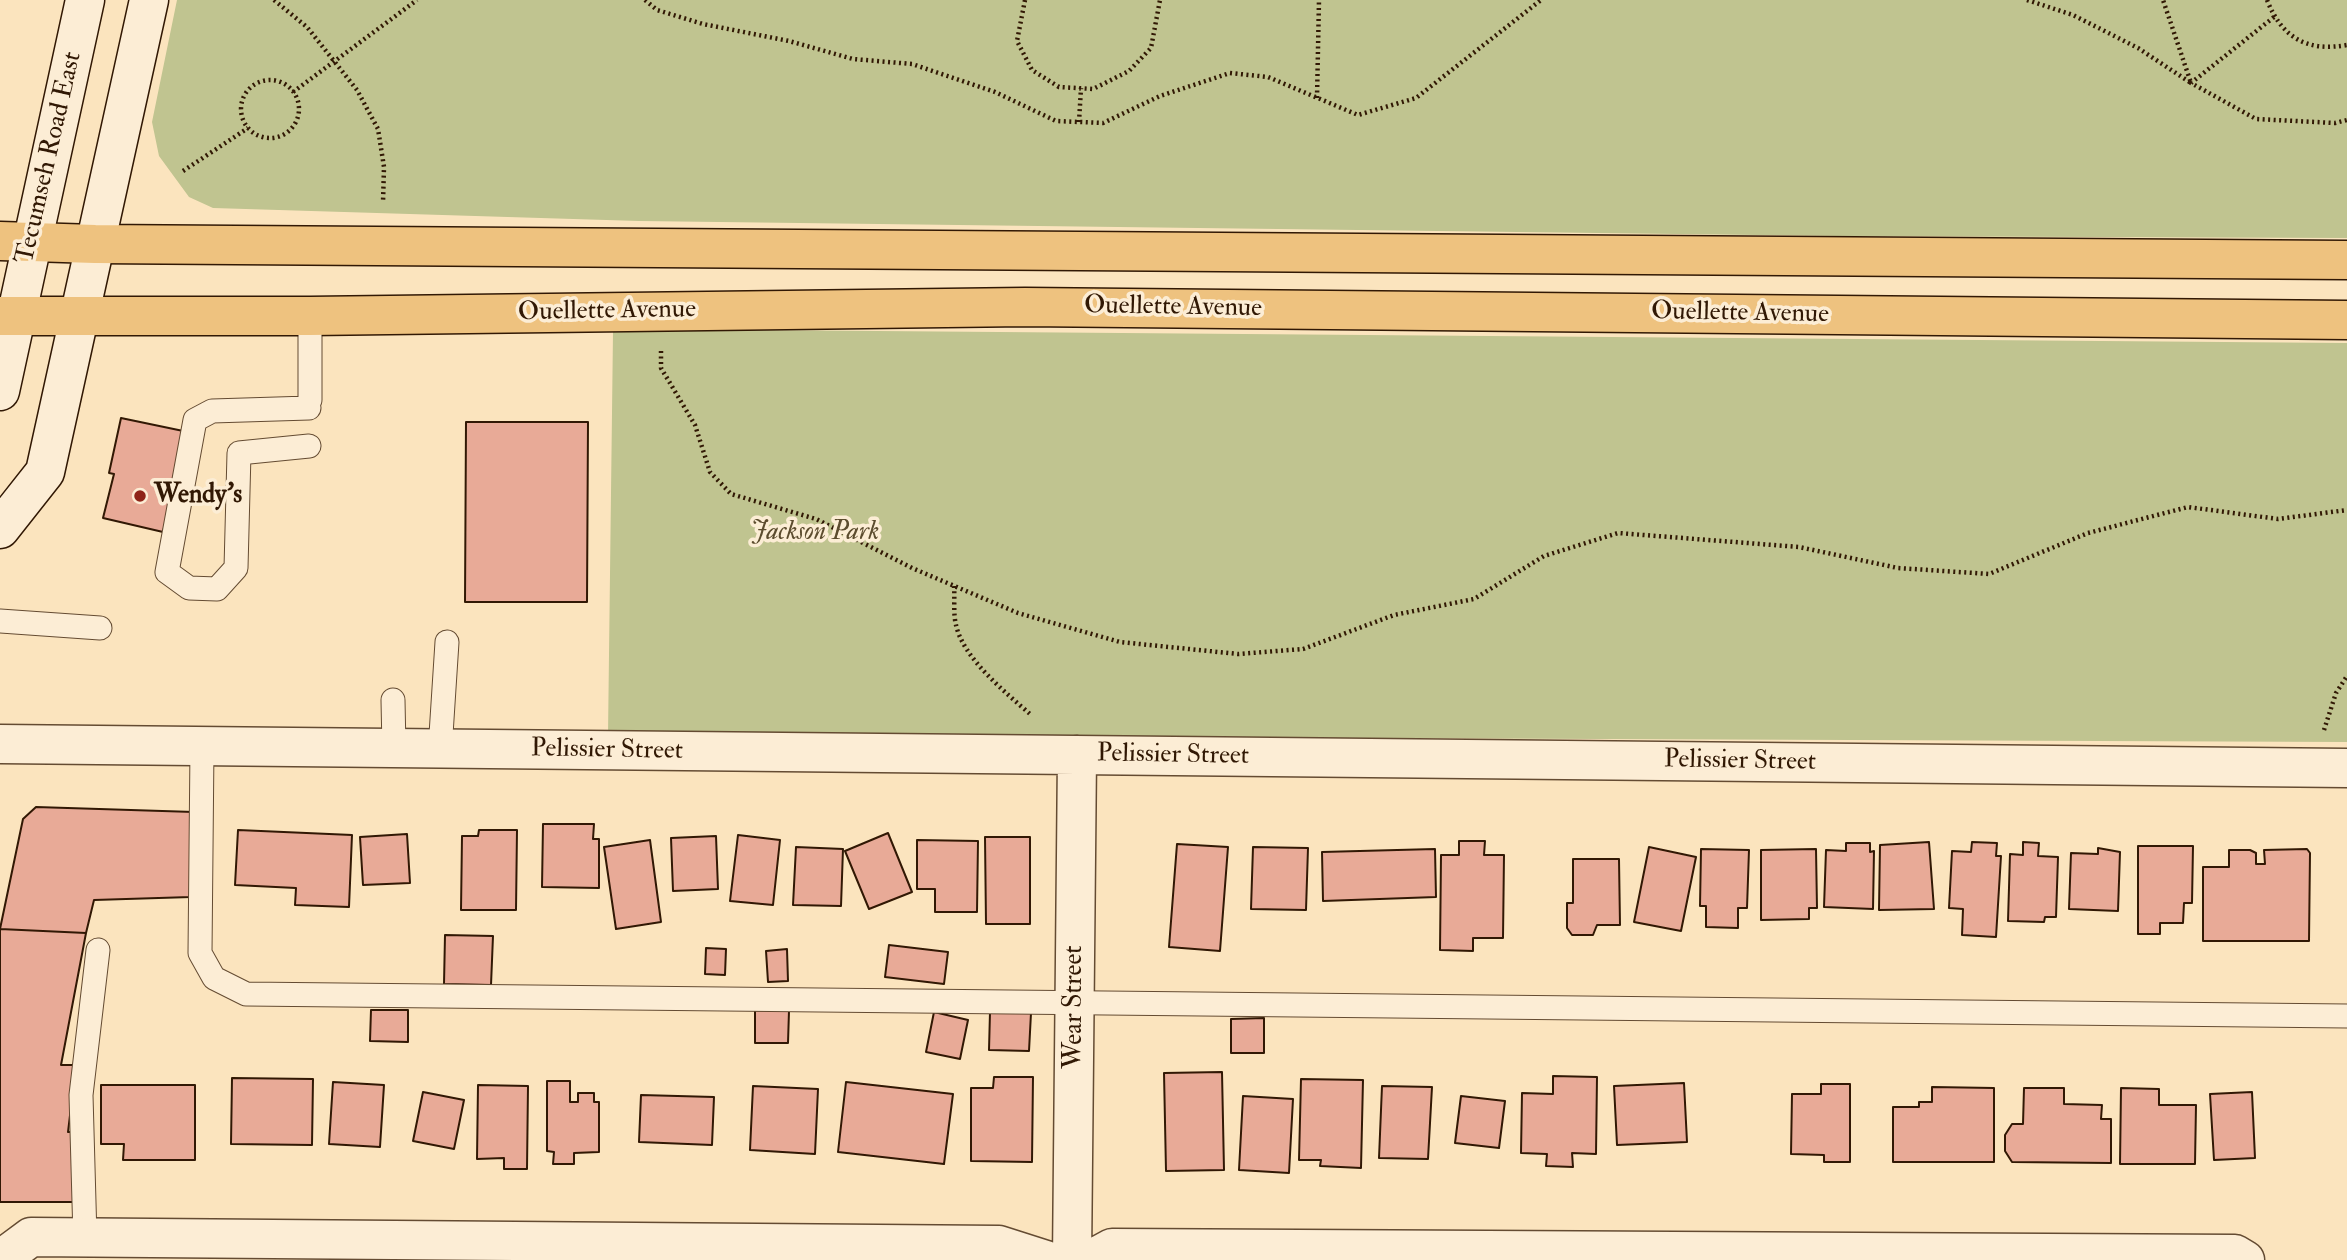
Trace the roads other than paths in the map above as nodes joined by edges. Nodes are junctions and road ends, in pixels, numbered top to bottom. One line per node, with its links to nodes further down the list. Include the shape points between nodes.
1 (85, 0): 3 (street, Tecumseh Road East)
2 (149, 0): 4 (street)
3 (15, 242): 4 (main road); 6 (street, Tecumseh Road East)
4 (95, 244): 5 (main road); 8 (street)
5 (2347, 260)
6 (7, 316): 8 (main road, Ouellette Avenue); 10 (street, Tecumseh Road East)
7 (310, 316): 8 (main road, Ouellette Avenue); 9 (main road, Ouellette Avenue, via 1025,307); 11 (lane, via 309,404 212,411 195,420 167,572 189,588 217,589 236,568 239,453)
8 (80, 318): 12 (street, via 45,472)
9 (2347, 320)
10 (0, 391)
11 (309, 446)
12 (0, 529)
13 (0, 621): 14 (lane)
14 (100, 628)
15 (447, 642): 20 (lane)
16 (393, 699): 19 (lane)
17 (0, 744): 18 (street, Pelissier Street)
18 (202, 747): 19 (street, Pelissier Street); 24 (lane, via 200,953 214,978 246,994)
19 (394, 749): 20 (street, Pelissier Street)
20 (440, 750): 21 (street, Pelissier Street)
21 (1077, 755): 22 (street, Pelissier Street); 24 (street, Wear Street)
22 (2347, 768)
23 (98, 950): 26 (lane, via 81,1095)
24 (1075, 1003): 25 (lane); 29 (street, Wear Street)
25 (2347, 1016)
26 (85, 1238): 27 (street, via 31,1237); 28 (street, via 999,1245)
27 (0, 1260)
28 (1046, 1260)
29 (1072, 1260)
30 (1090, 1260): 31 (street, via 1112,1248 1126,1248 2235,1254)
31 (2245, 1260)

